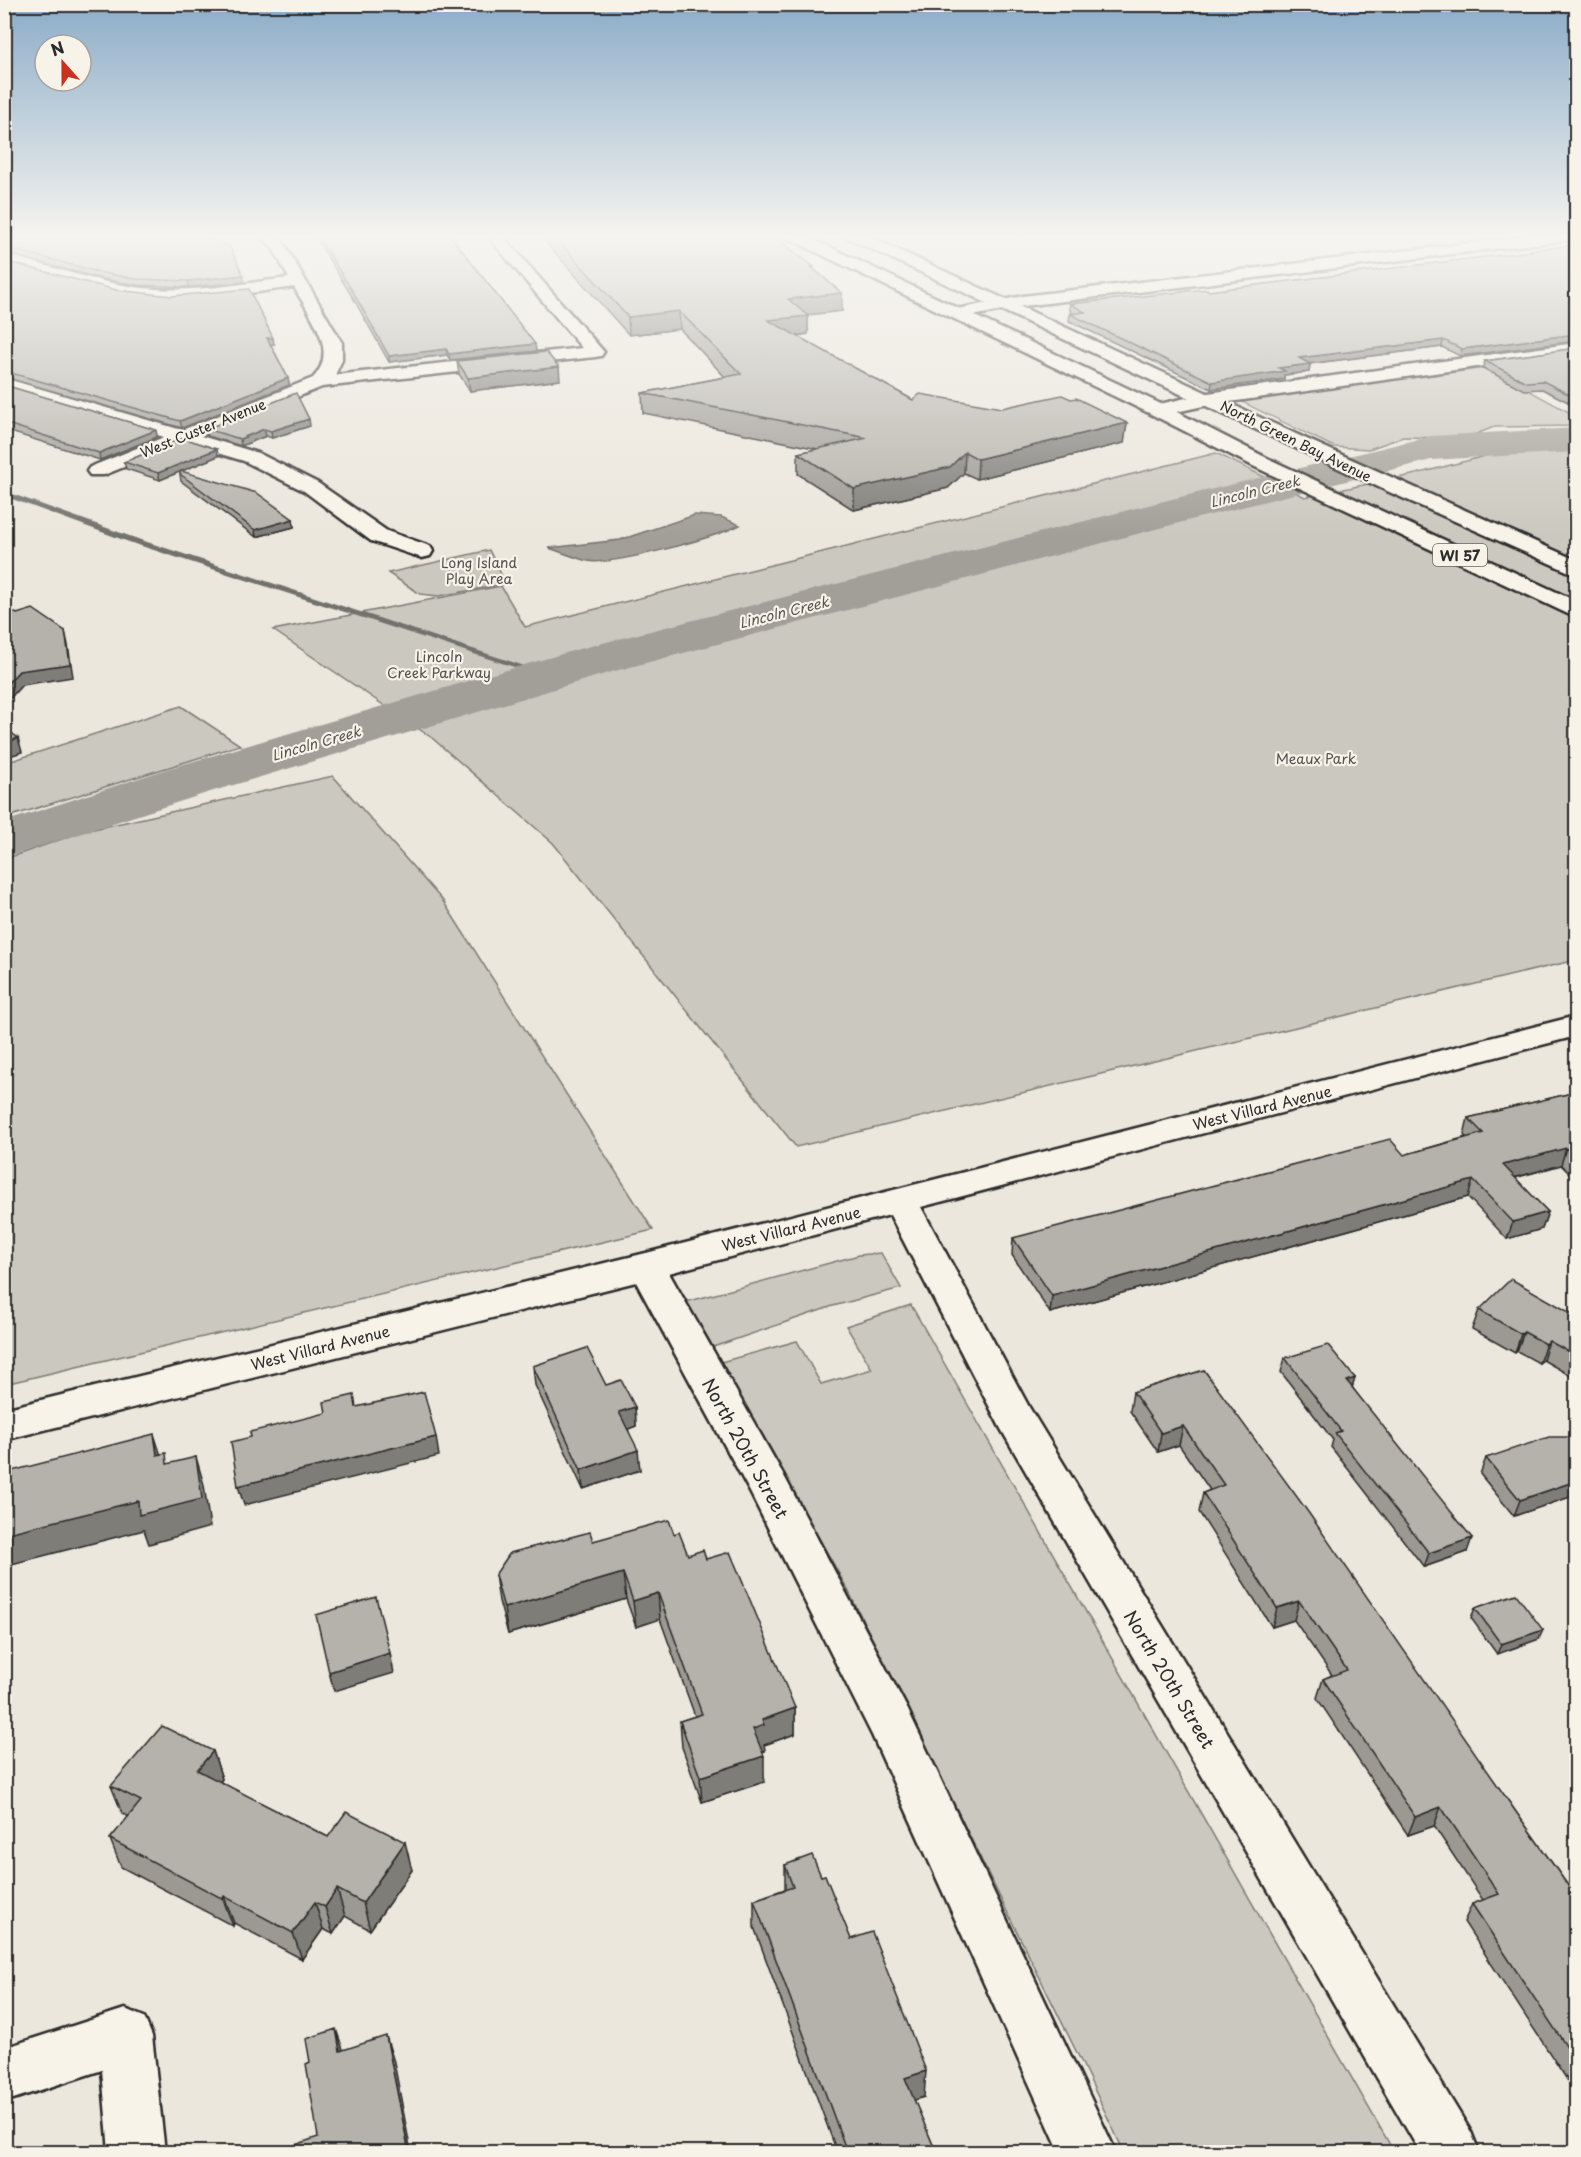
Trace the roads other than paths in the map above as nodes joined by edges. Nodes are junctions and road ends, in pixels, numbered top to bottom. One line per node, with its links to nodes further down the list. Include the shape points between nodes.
1 (329, 336): 6 (street, via 335,357 332,369)
2 (581, 336): 6 (street, West Custer Avenue, via 595,352)
3 (1002, 336): 9 (street, WI 57)
4 (1069, 336): 8 (street, North Green Bay Avenue / WI 57)
5 (1576, 348): 8 (street)
6 (319, 382): 10 (street, West Custer Avenue)
7 (4, 383): 10 (street)
8 (1208, 399): 9 (street); 12 (street, North Green Bay Avenue / WI 57)
9 (1158, 410): 11 (street, WI 57)
10 (180, 436): 13 (street, West Custer Avenue); 14 (street, via 251,457 311,487 379,536)
11 (1212, 437): 12 (street); 16 (street, WI 57)
12 (1306, 446): 15 (street, North Green Bay Avenue / WI 57)
13 (97, 471)
14 (422, 551)
15 (1576, 568)
16 (1576, 609)
17 (1576, 1026): 18 (street, West Villard Avenue)
18 (900, 1201): 19 (street, West Villard Avenue); 24 (street, North 20th Street, via 1015,1418)
19 (646, 1266): 20 (street, West Villard Avenue); 23 (street, North 20th Street, via 768,1486 891,1725)
20 (4, 1425)
21 (4, 2075): 22 (street, via 125,2036)
22 (137, 2152)
23 (1088, 2152)
24 (1451, 2152)

